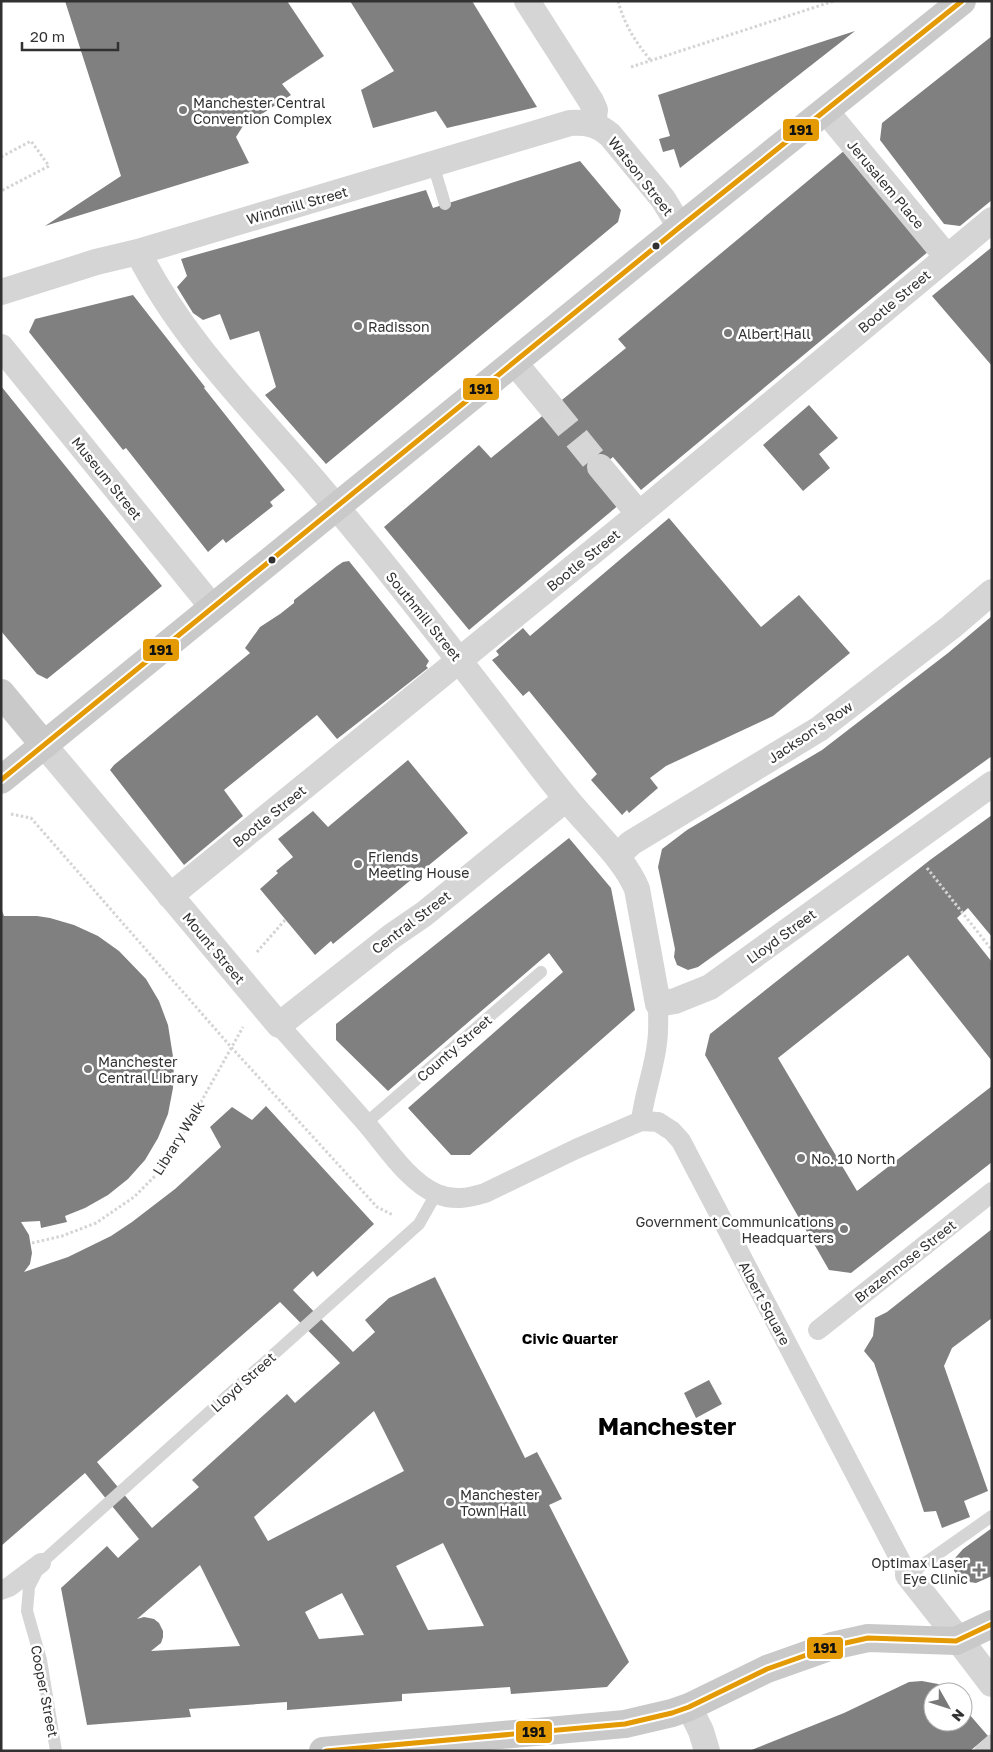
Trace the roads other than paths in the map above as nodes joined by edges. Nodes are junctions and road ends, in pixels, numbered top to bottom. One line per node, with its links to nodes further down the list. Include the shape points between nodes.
1 (527, 1): 4 (street, via 591,101)
2 (962, 1): 3 (main road)
3 (825, 110): 8 (main road); 10 (street, Jerusalem Place)
4 (593, 124): 5 (street, Windmill Street, via 559,126); 8 (street, Watson Street, via 610,135 663,199)
5 (433, 164): 6 (lane); 9 (street, Windmill Street)
6 (445, 204)
7 (992, 220): 10 (street, Bootle Street)
8 (680, 227): 13 (main road)
9 (138, 252): 11 (street, Windmill Street); 16 (street, Southmill Street, via 184,329)
10 (947, 257): 17 (street, Bootle Street)
11 (1, 292)
12 (1, 348): 19 (street, Museum Street)
13 (514, 362): 14 (street); 16 (main road)
14 (552, 408)
15 (600, 467): 17 (street)
16 (336, 507): 19 (main road); 20 (street, Southmill Street)
17 (639, 514): 20 (street, Bootle Street)
18 (992, 592): 26 (street, Jackson's Row, via 819,729 631,844)
19 (213, 608): 22 (main road)
20 (460, 661): 25 (street, Southmill Street); 27 (street, Bootle Street)
21 (1, 693): 22 (main road, Mount Street)
22 (44, 745): 23 (main road); 27 (street, Mount Street)
23 (1, 780)
24 (992, 784): 29 (street, Lloyd Street, via 710,987)
25 (566, 799): 26 (street, Southmill Street); 30 (street, Central Street)
26 (617, 856): 29 (street, Southmill Street, via 637,889)
27 (170, 896): 30 (street, Mount Street)
28 (541, 972): 32 (lane, County Street)
29 (658, 1004): 31 (street, via 658,1043)
30 (279, 1025): 32 (street, Mount Street)
31 (642, 1121): 34 (street, via 485,1193 454,1199); 38 (street, Albert Square, via 658,1122 681,1141)
32 (366, 1124): 34 (street, Mount Street, via 408,1173)
33 (992, 1192): 35 (street, Brazennose Street)
34 (436, 1194): 37 (lane, Lloyd Street, via 419,1224)
35 (818, 1330)
36 (992, 1516): 38 (lane)
37 (41, 1563): 39 (street, Lloyd Street); 41 (lane, Lloyd Street, via 29,1587 27,1611)
38 (908, 1575): 42 (street, Albert Square)
39 (1, 1590)
40 (992, 1624): 42 (main road)
41 (33, 1630): 47 (lane, Cooper Street)
42 (960, 1640): 43 (street); 44 (main road, via 851,1640 768,1668)
43 (992, 1683)
44 (689, 1707): 46 (main road, via 625,1724); 49 (street)
45 (992, 1740): 50 (lane)
46 (412, 1747): 48 (main road)
47 (56, 1751)
48 (322, 1751)
49 (707, 1751)
50 (980, 1751)

